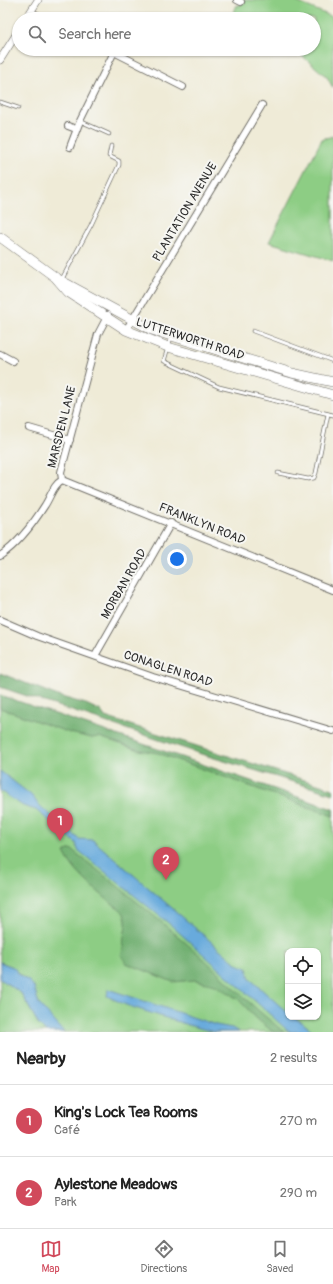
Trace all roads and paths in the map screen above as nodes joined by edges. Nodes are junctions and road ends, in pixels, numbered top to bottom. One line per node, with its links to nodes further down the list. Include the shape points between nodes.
1 (38, 0): 2 (street)
2 (31, 12)
3 (12, 41): 6 (street)
4 (108, 56): 11 (street)
5 (123, 56): 7 (street)
6 (0, 60)
7 (183, 87)
8 (0, 102): 10 (lane)
9 (262, 105): 22 (street, PLANTATION AVENUE)
10 (18, 108)
11 (80, 121): 13 (street); 14 (lane)
12 (68, 126): 13 (street)
13 (76, 129): 15 (street)
14 (109, 134)
15 (70, 146)
16 (111, 146): 18 (lane, via 109,156 119,161 120,165 91,225)
17 (0, 238): 18 (main road, LUTTERWORTH ROAD)
18 (58, 279): 19 (main road, LUTTERWORTH ROAD, via 68,292)
19 (82, 296): 20 (main road, LUTTERWORTH ROAD); 21 (main road, LUTTERWORTH ROAD)
20 (112, 308): 21 (street, MARSDEN LANE); 22 (main road, LUTTERWORTH ROAD)
21 (105, 318): 23 (main road, LUTTERWORTH ROAD); 35 (street, MARSDEN LANE, via 98,334)
22 (132, 320): 23 (street, PLANTATION AVENUE); 25 (main road, LUTTERWORTH ROAD)
23 (126, 330): 26 (main road, LUTTERWORTH ROAD)
24 (253, 331): 29 (lane)
25 (171, 336): 26 (lane); 30 (main road, LUTTERWORTH ROAD, via 292,373)
26 (168, 347): 31 (main road, LUTTERWORTH ROAD); 32 (lane, via 164,361 218,387)
27 (0, 354): 28 (street)
28 (14, 361)
29 (333, 362)
30 (333, 382)
31 (333, 395)
32 (328, 414): 33 (lane); 36 (lane, via 314,478)
33 (333, 415)
34 (30, 428): 35 (street)
35 (70, 440): 37 (street, MARSDEN LANE, via 61,472)
36 (278, 472)
37 (62, 480): 38 (street, FRANKLYN ROAD); 39 (street, MARSDEN LANE, via 57,482 28,531)
38 (171, 522): 40 (street, FRANKLYN ROAD); 42 (street, MORBAN ROAD)
39 (0, 556)
40 (333, 590)
41 (0, 620): 42 (street, CONAGLEN ROAD)
42 (95, 656): 43 (street, CONAGLEN ROAD, via 153,677)
43 (333, 731)

